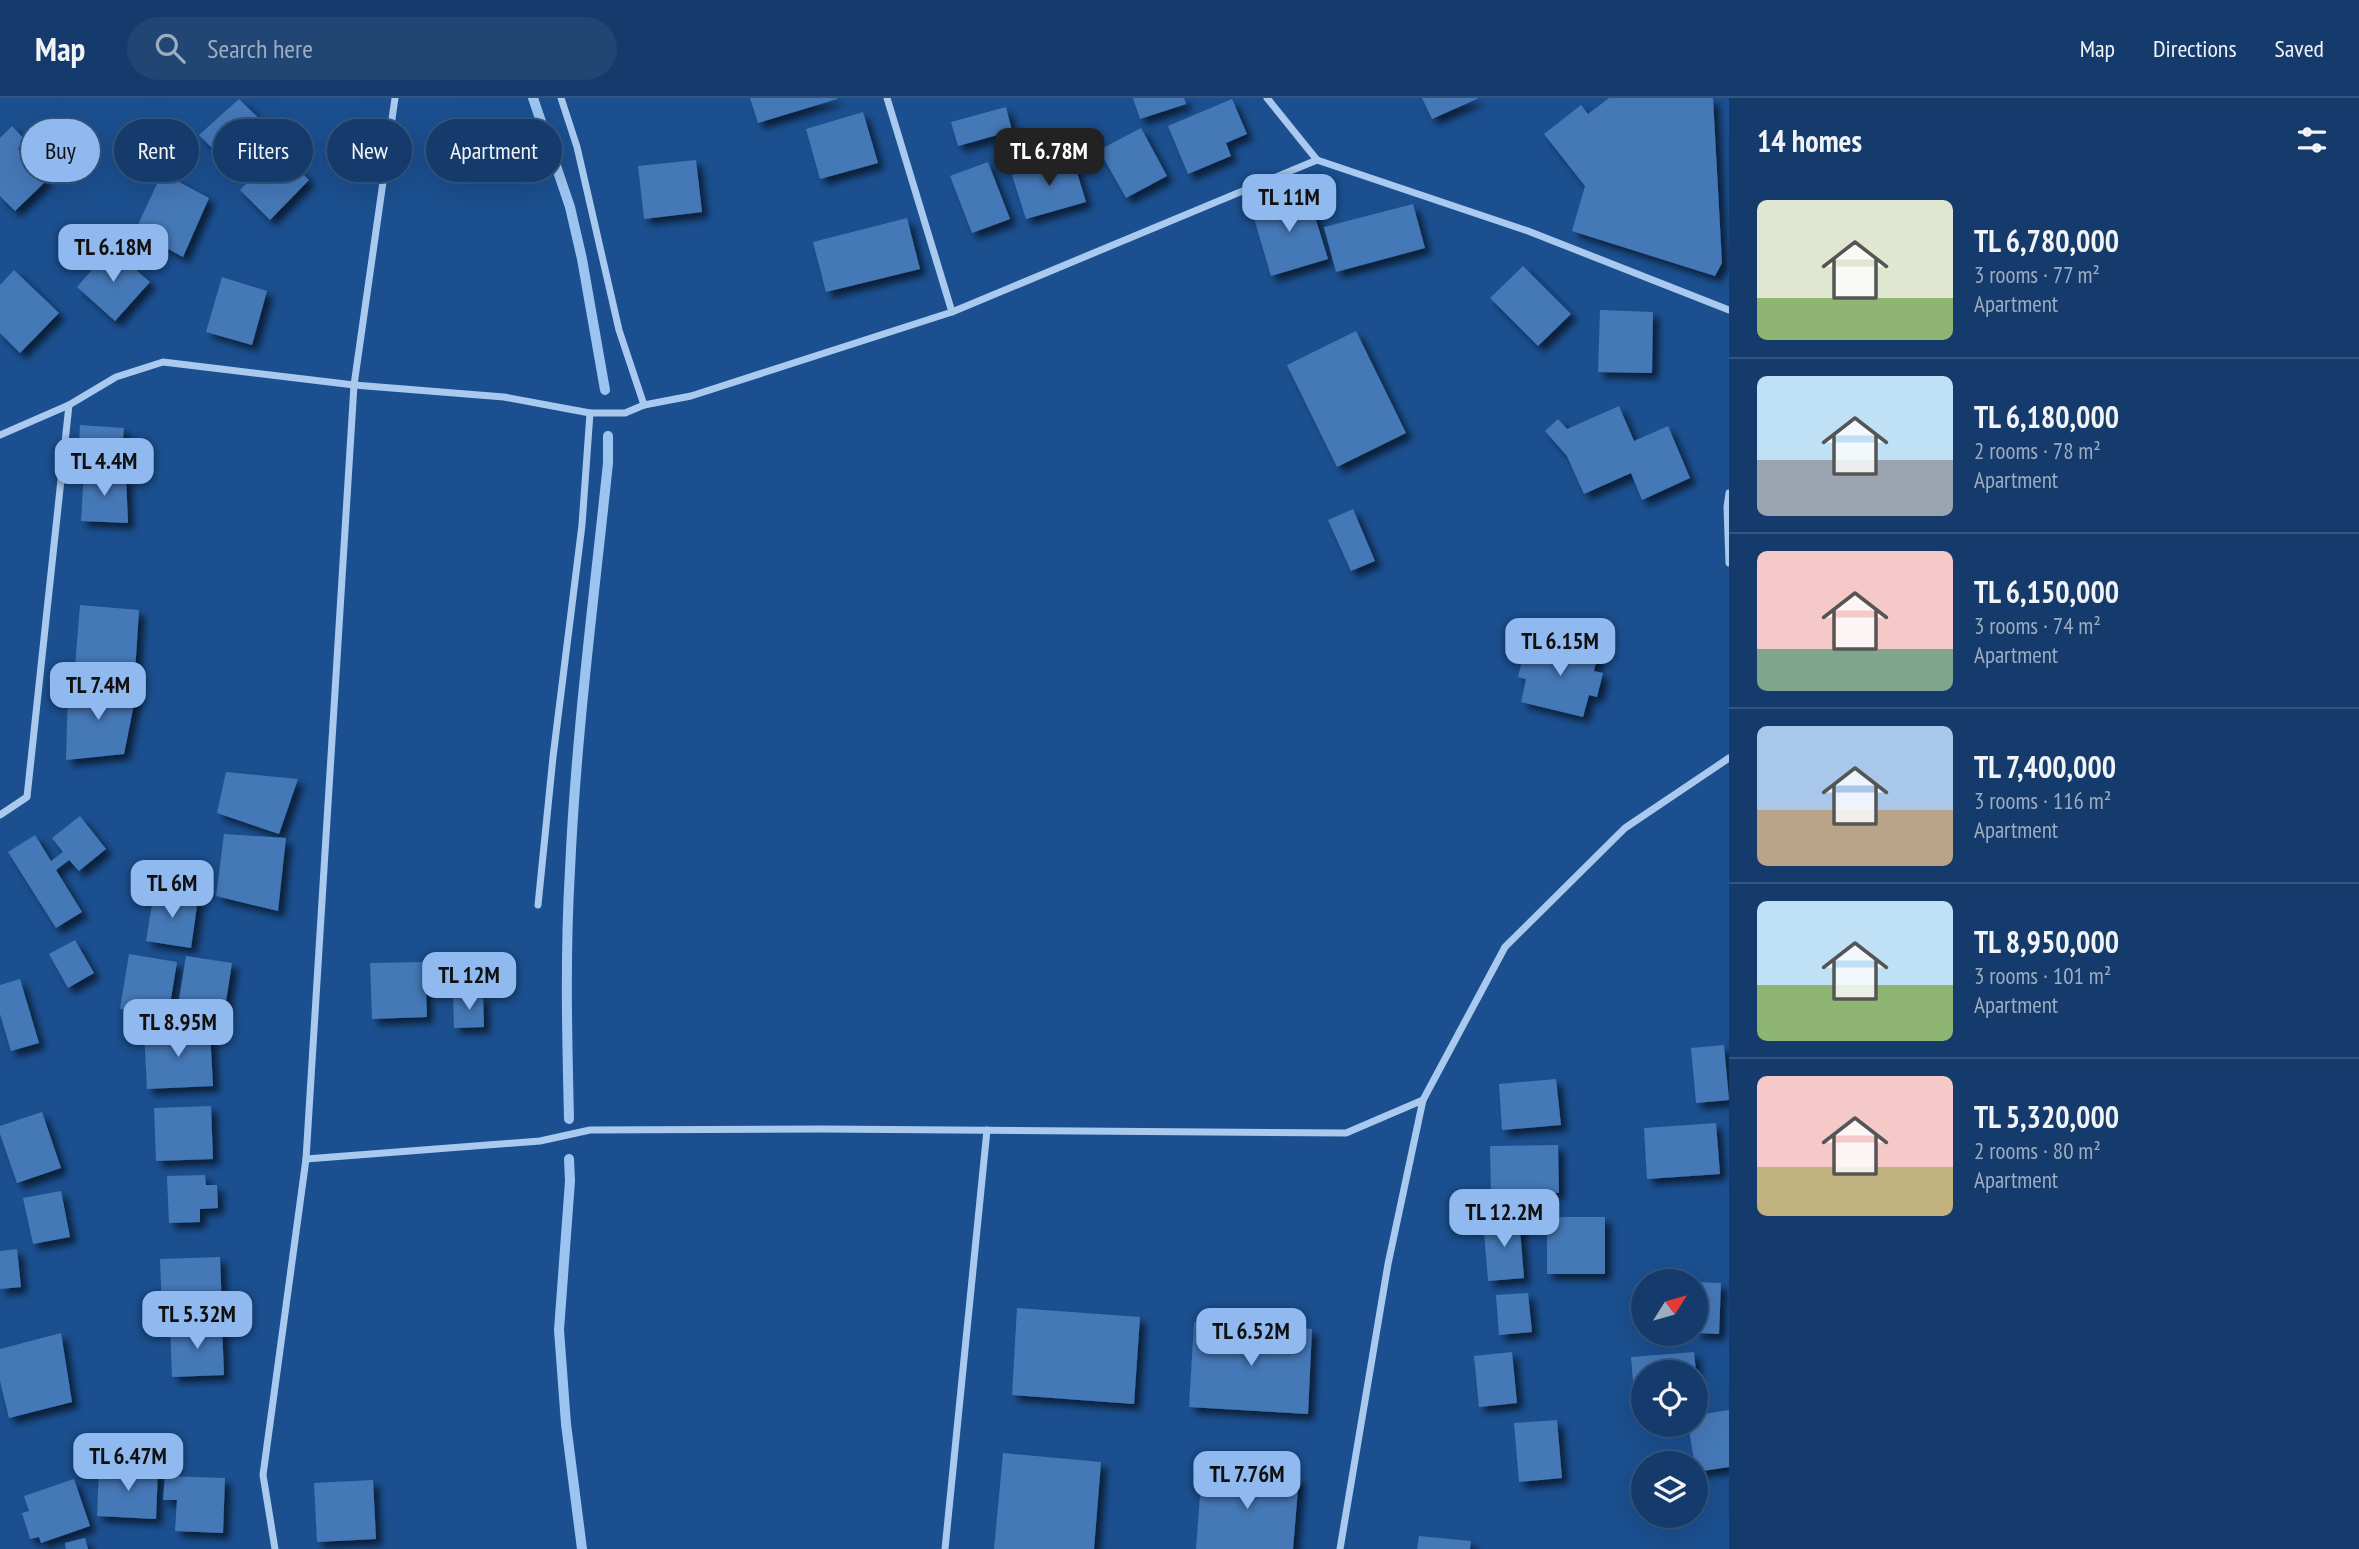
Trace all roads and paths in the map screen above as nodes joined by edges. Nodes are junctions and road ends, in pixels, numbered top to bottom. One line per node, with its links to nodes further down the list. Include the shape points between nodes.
1 (395, 98): 8 (street)
2 (561, 98): 10 (street, via 577,147 619,330)
3 (887, 98): 7 (street)
4 (1267, 98): 5 (street)
5 (1317, 160): 6 (street, via 1528,230); 7 (street)
6 (1729, 310)
7 (951, 312): 10 (street, via 691,396)
8 (354, 385): 9 (street, via 163,362 116,377); 11 (street, via 505,397); 21 (street)
9 (69, 405): 12 (street); 17 (street, via 27,797)
10 (644, 405): 11 (street, via 625,413)
11 (590, 413): 18 (street, via 582,525)
12 (0, 435)
13 (1729, 493): 14 (street)
14 (1728, 507): 15 (street)
15 (1729, 563)
16 (1729, 758): 19 (street, via 1625,828 1505,947)
17 (0, 815)
18 (538, 905)
19 (1423, 1100): 20 (street, via 1346,1133); 24 (street, via 1388,1264)
20 (987, 1130): 21 (street, via 590,1130 540,1141); 23 (street)
21 (306, 1159): 22 (street, via 263,1475)
22 (275, 1549)
23 (945, 1549)
24 (1340, 1549)

